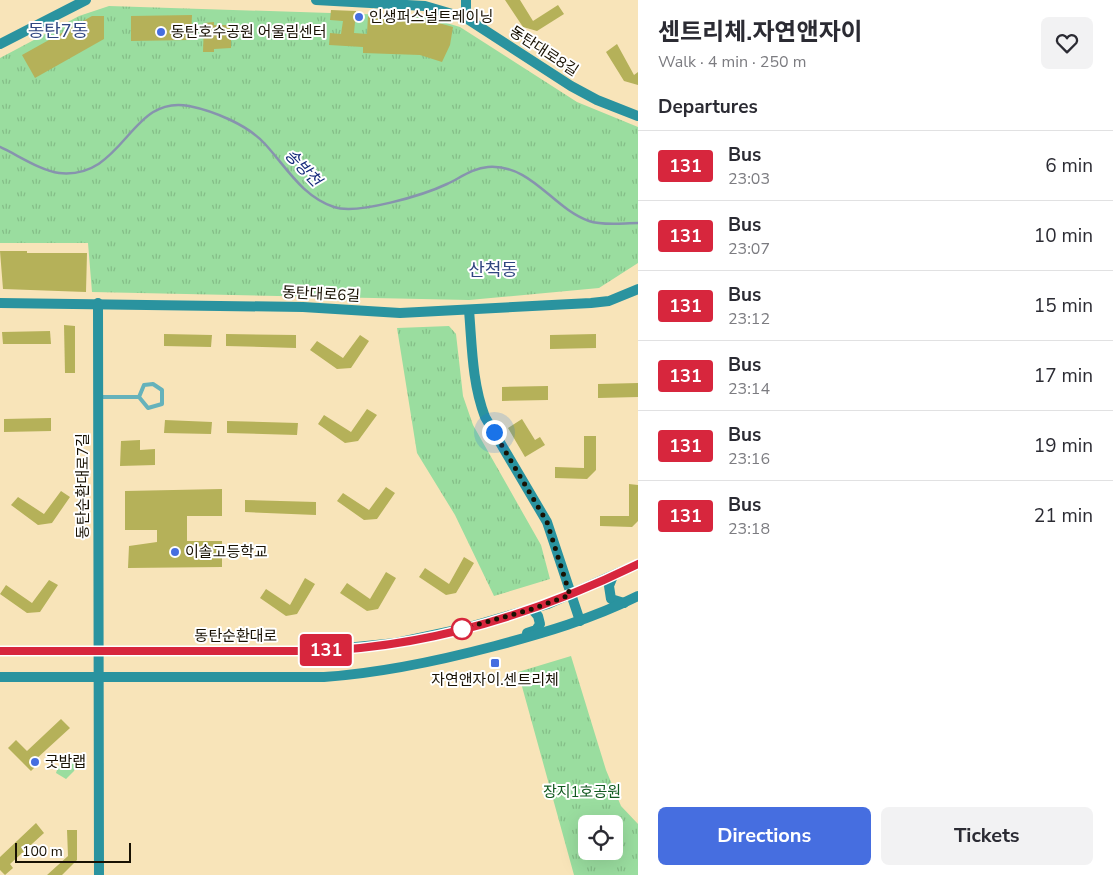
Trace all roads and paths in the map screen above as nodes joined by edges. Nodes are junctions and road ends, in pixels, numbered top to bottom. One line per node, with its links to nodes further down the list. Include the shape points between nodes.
1 (86, 0): 5 (street)
2 (316, 0): 4 (street, 동탄대로8길, via 410,4)
3 (466, 0): 4 (street)
4 (466, 18): 6 (street, 동탄대로8길, via 571,86)
5 (0, 44)
6 (638, 116)
7 (638, 289): 10 (street, 동탄대로6길, via 609,301)
8 (0, 303): 9 (street, 동탄대로6길)
9 (98, 303): 10 (street, 동탄대로6길, via 303,307 391,313); 11 (street, 동탄순환대로7길)
10 (470, 310): 15 (street, via 479,400 485,417 547,522)
11 (98, 397): 12 (lane); 22 (street, 동탄순환대로7길)
12 (139, 397): 12 (lane, via 144,385 154,384 162,390 162,404 148,408)
13 (638, 564): 14 (street, 동탄순환대로)
14 (613, 576): 15 (street, 동탄순환대로); 17 (street, via 609,586 611,599)
15 (570, 595): 18 (street, 동탄순환대로); 19 (street)
16 (638, 596): 17 (street)
17 (624, 603): 19 (street)
18 (532, 609): 20 (street, via 540,620 536,630); 22 (street, 동탄순환대로, via 427,637 364,648)
19 (580, 621): 20 (street)
20 (504, 644): 23 (street, via 418,666 351,675)
21 (0, 651): 22 (street, 동탄순환대로)
22 (99, 651): 23 (street, 동탄순환대로7길)
23 (99, 673): 24 (street); 25 (street, 동탄순환대로7길)
24 (0, 677)
25 (99, 875)

